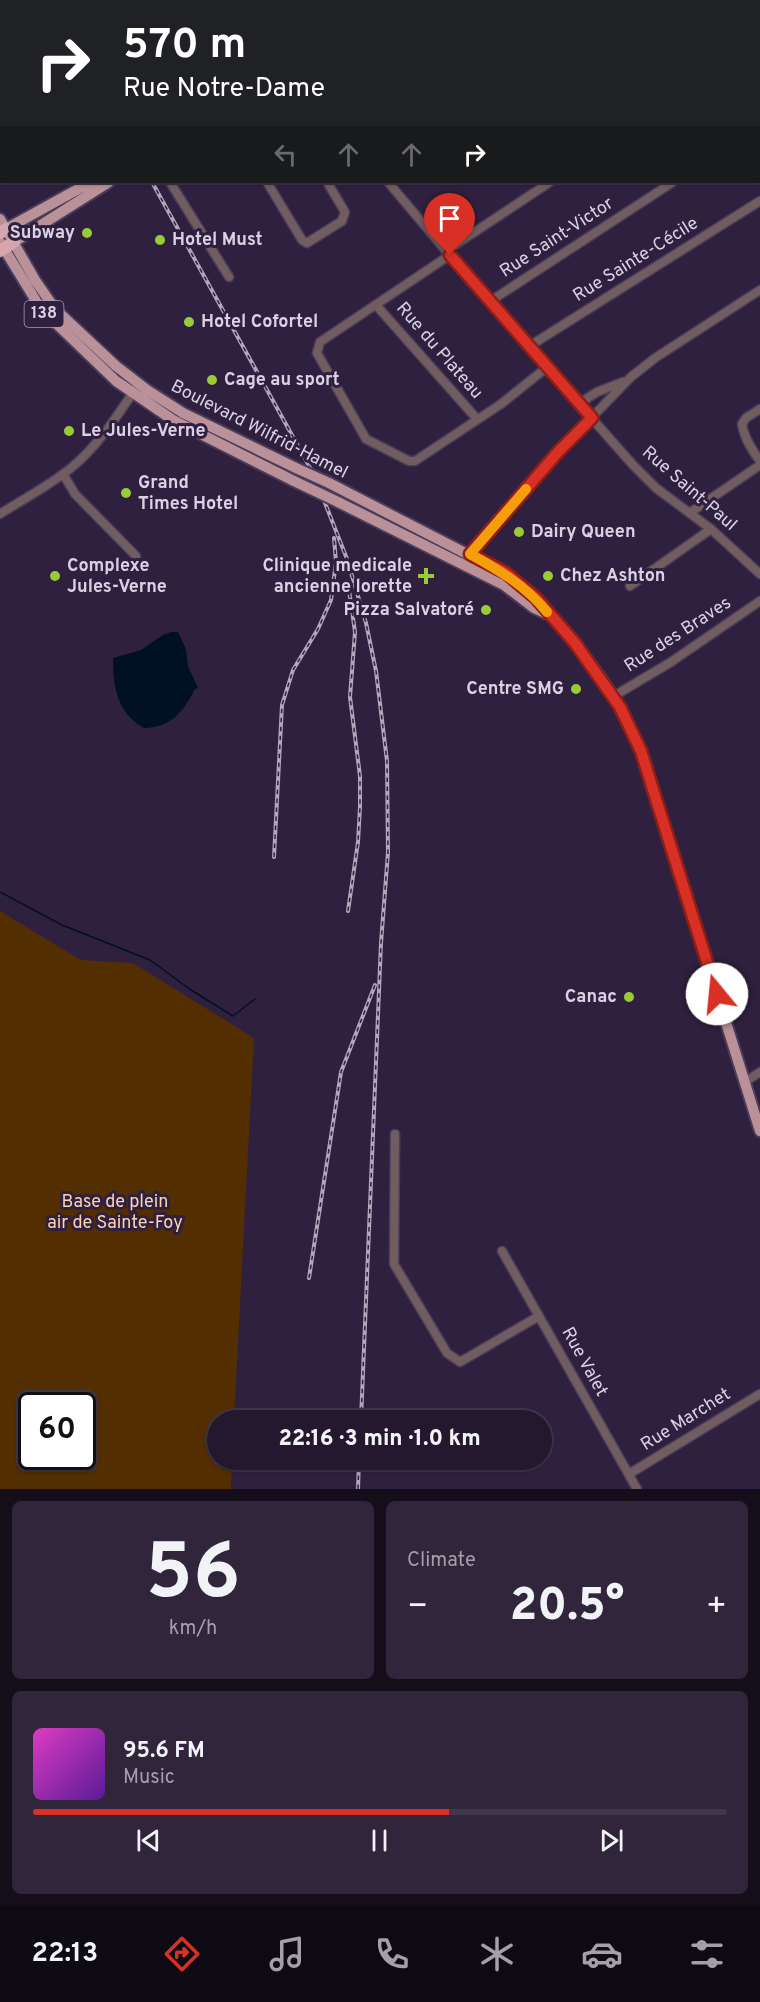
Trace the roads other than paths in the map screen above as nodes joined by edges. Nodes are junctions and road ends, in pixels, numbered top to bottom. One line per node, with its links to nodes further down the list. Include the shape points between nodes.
1 (89, 183): 10 (main road)
2 (107, 183): 11 (main road)
3 (171, 183): 13 (street)
4 (268, 183): 5 (street, via 307,243 345,217)
5 (328, 183)
6 (389, 183): 12 (street, Rue Saint-Paul)
7 (549, 183): 12 (street)
8 (672, 183): 15 (street, Rue Saint-Victor)
9 (760, 201): 17 (street, Rue Sainte-Cécile)
10 (2, 227): 11 (main road, Boulevard Wilfrid-Hamel)
11 (4, 246): 20 (main road, Boulevard Wilfrid-Hamel / 138, via 69,324); 20 (main road, Boulevard Wilfrid-Hamel / 138, via 40,309 99,367)
12 (448, 253): 15 (street, Rue Saint-Paul); 16 (street)
13 (229, 277)
14 (760, 290): 19 (street)
15 (489, 302): 17 (street, Rue Saint-Paul)
16 (376, 304): 24 (street, Rue du Plateau); 24 (street, via 320,342 317,350 366,439 415,461)
17 (528, 347): 18 (street, Rue Saint-Paul)
18 (546, 368): 21 (street, Rue Saint-Paul); 24 (street)
19 (626, 381): 21 (street, via 583,401); 23 (street)
20 (136, 389): 26 (street, via 96,444); 30 (main road, Boulevard Wilfrid-Hamel / 138, bridge); 32 (main road, Boulevard Wilfrid-Hamel, bridge, via 191,430)
21 (576, 400): 23 (street, Rue Saint-Paul)
22 (760, 409): 25 (street, via 742,424)
23 (592, 418): 27 (street, Rue Saint-Paul, via 656,488); 30 (street)
24 (477, 419)
25 (760, 463): 27 (street)
26 (63, 474): 28 (street); 31 (street, via 75,494)
27 (691, 512): 29 (street, Rue Saint-Paul)
28 (0, 514)
29 (711, 529): 33 (street, Rue Saint-Paul); 34 (street)
30 (470, 554): 32 (street); 36 (main road, Boulevard Wilfrid-Hamel / 138, via 506,573)
31 (136, 556)
32 (464, 564): 36 (main road, Boulevard Wilfrid-Hamel)
33 (760, 574)
34 (630, 586)
35 (760, 601): 37 (street, Rue des Braves)
36 (550, 615): 37 (main road, Boulevard Wilfrid-Hamel / 138)
37 (614, 696): 39 (main road, Boulevard Wilfrid-Hamel / 138, via 641,751)
38 (760, 1072): 39 (street)
39 (745, 1082): 40 (main road, Boulevard Wilfrid-Hamel / 138)
40 (760, 1131)
41 (395, 1134): 43 (street, via 394,1264 447,1353 460,1362)
42 (502, 1251): 43 (street, Rue Valet)
43 (539, 1316): 45 (street, Rue Valet)
44 (760, 1394): 45 (street, Rue Marchet)
45 (629, 1474): 46 (street, Rue Valet)
46 (637, 1489)

